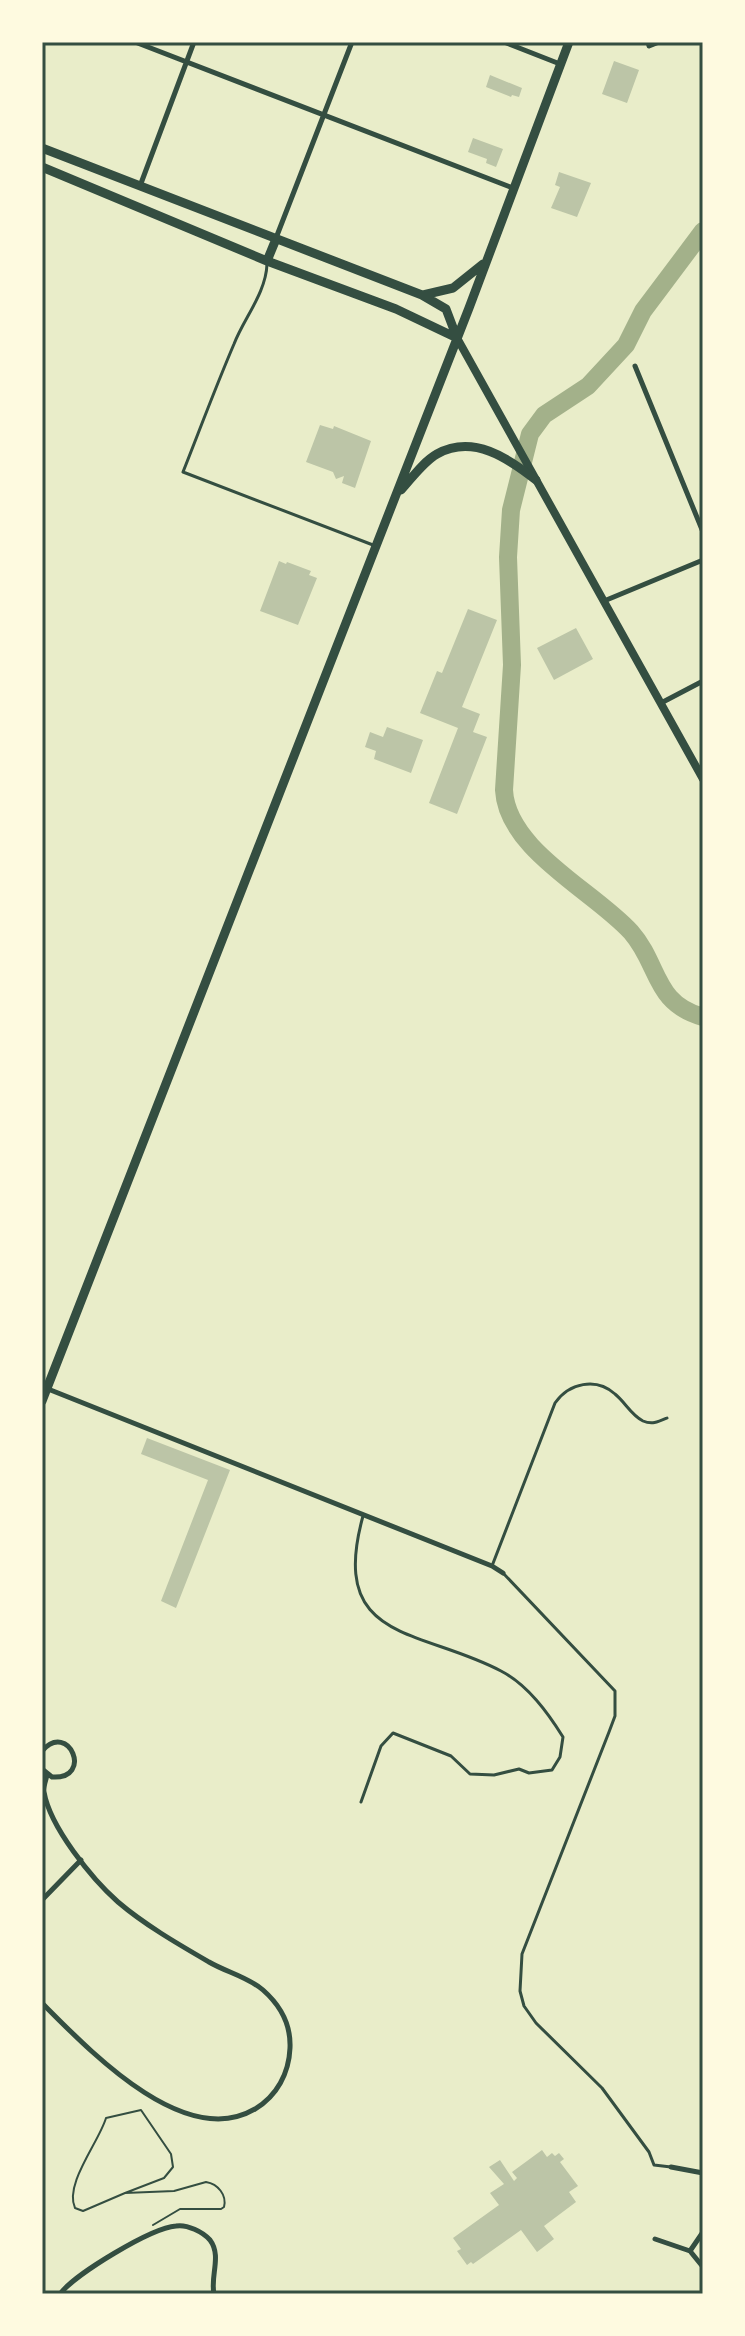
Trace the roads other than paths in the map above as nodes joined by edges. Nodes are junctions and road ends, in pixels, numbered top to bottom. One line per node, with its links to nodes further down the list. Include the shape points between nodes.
1 (135, 42): 8 (street)
2 (194, 42): 8 (street)
3 (352, 42): 10 (street)
4 (504, 42): 9 (street)
5 (569, 42): 9 (main road)
6 (659, 42): 7 (street)
7 (648, 44)
8 (187, 62): 10 (street); 13 (street)
9 (561, 64): 14 (main road)
10 (323, 115): 14 (street); 16 (street)
11 (42, 148): 13 (main road)
12 (42, 167): 15 (main road)
13 (140, 187): 15 (main road); 16 (main road)
14 (514, 189): 18 (main road)
15 (133, 204): 17 (main road)
16 (276, 239): 17 (main road); 19 (main road)
17 (267, 261): 20 (main road); 25 (lane, via 267,274 183,472)
18 (486, 262): 19 (main road, via 453,288); 20 (main road)
19 (422, 295): 20 (main road, via 446,309)
20 (457, 338): 22 (main road); 23 (main road)
21 (635, 366): 24 (street)
22 (532, 474): 23 (main road, via 488,449 459,447 436,455); 27 (main road)
23 (396, 496): 25 (main road)
24 (703, 532)
25 (376, 546): 31 (main road)
26 (703, 560): 27 (street)
27 (603, 601): 29 (main road)
28 (703, 681): 29 (street)
29 (661, 703): 30 (main road)
30 (703, 779)
31 (47, 1389): 32 (main road); 34 (street)
32 (42, 1401)
33 (667, 1418): 35 (lane, via 645,1422 615,1393 597,1384 562,1394)
34 (364, 1513): 35 (street); 40 (lane, via 355,1579 368,1610 392,1627 504,1672 545,1709 563,1737 552,1770 479,1775 464,1771 451,1756 393,1733 381,1746)
35 (492, 1566): 36 (street)
36 (503, 1573): 45 (lane, via 615,1691 616,1704 522,1954 524,2006 602,2088 654,2165)
37 (42, 1751): 39 (street, via 62,1743 74,1754 68,1774)
38 (42, 1769): 39 (street)
39 (47, 1775): 41 (street, via 44,1790 51,1813)
40 (361, 1802)
41 (81, 1860): 42 (street); 43 (street, via 117,1901 155,1930 259,1986 277,2004 290,2044 286,2072 271,2096 248,2113 221,2119 193,2115 130,2083)
42 (42, 1900)
43 (44, 2005): 44 (street)
44 (42, 2016)
45 (671, 2167): 46 (street)
46 (703, 2173)
47 (703, 2232): 49 (street)
48 (655, 2239): 49 (street)
49 (690, 2251): 50 (street)
50 (703, 2267)
51 (60, 2294): 52 (street, via 77,2276 176,2226 192,2228 209,2239 216,2253)
52 (214, 2294)

